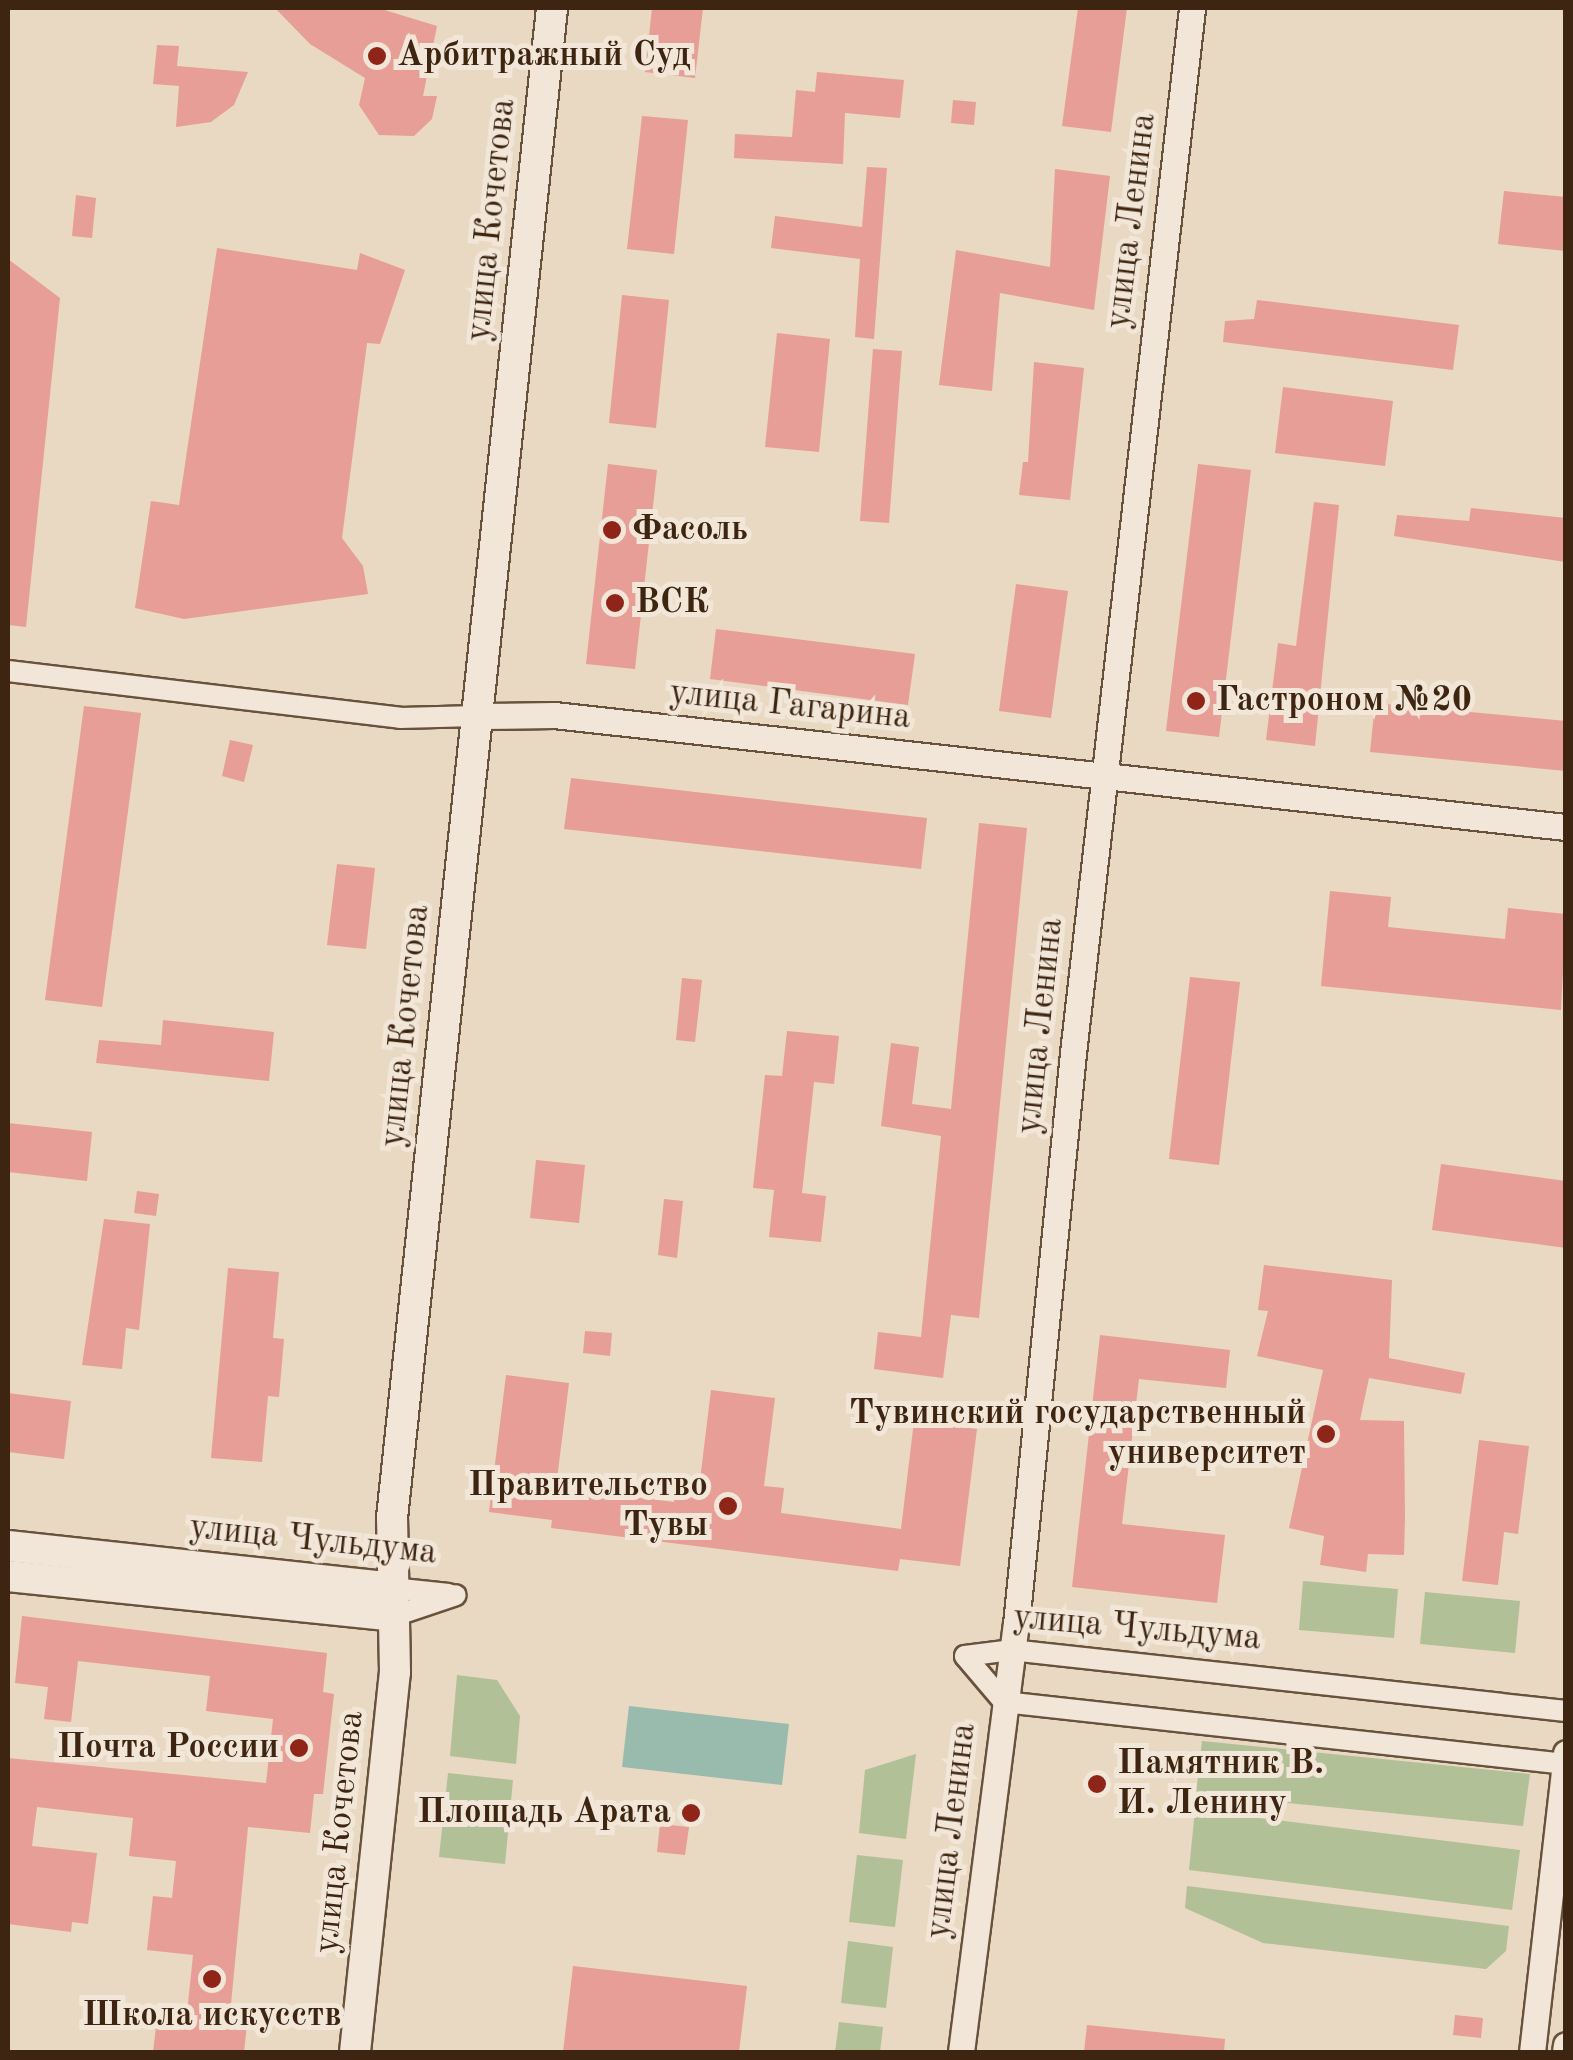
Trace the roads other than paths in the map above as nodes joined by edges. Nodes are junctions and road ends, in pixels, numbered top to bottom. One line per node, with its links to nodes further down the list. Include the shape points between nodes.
1 (552, 8): 4 (main road, улица Кочетова)
2 (1192, 8): 5 (street, улица Ленина)
3 (8, 671): 4 (street, улица Гагарина, via 400,718)
4 (477, 716): 5 (street, улица Гагарина, via 554,715); 9 (main road, улица Кочетова, via 394,1500)
5 (1106, 776): 6 (street, улица Гагарина); 10 (street, улица Ленина)
6 (1566, 827)
7 (8, 1546): 9 (main road, улица Чульдума)
8 (8, 1576): 9 (main road, улица Чульдума)
9 (393, 1602): 15 (main road, улица Кочетова, via 395,1672)
10 (1012, 1650): 11 (street, улица Ленина); 11 (street, улица Чульдума, via 965,1656); 12 (street, улица Чульдума)
11 (1004, 1702): 13 (street); 16 (street, улица Ленина)
12 (1566, 1712)
13 (1565, 1760): 17 (street)
14 (1566, 2045): 18 (street)
15 (355, 2052)
16 (961, 2052)
17 (1532, 2052)
18 (1565, 2052)

